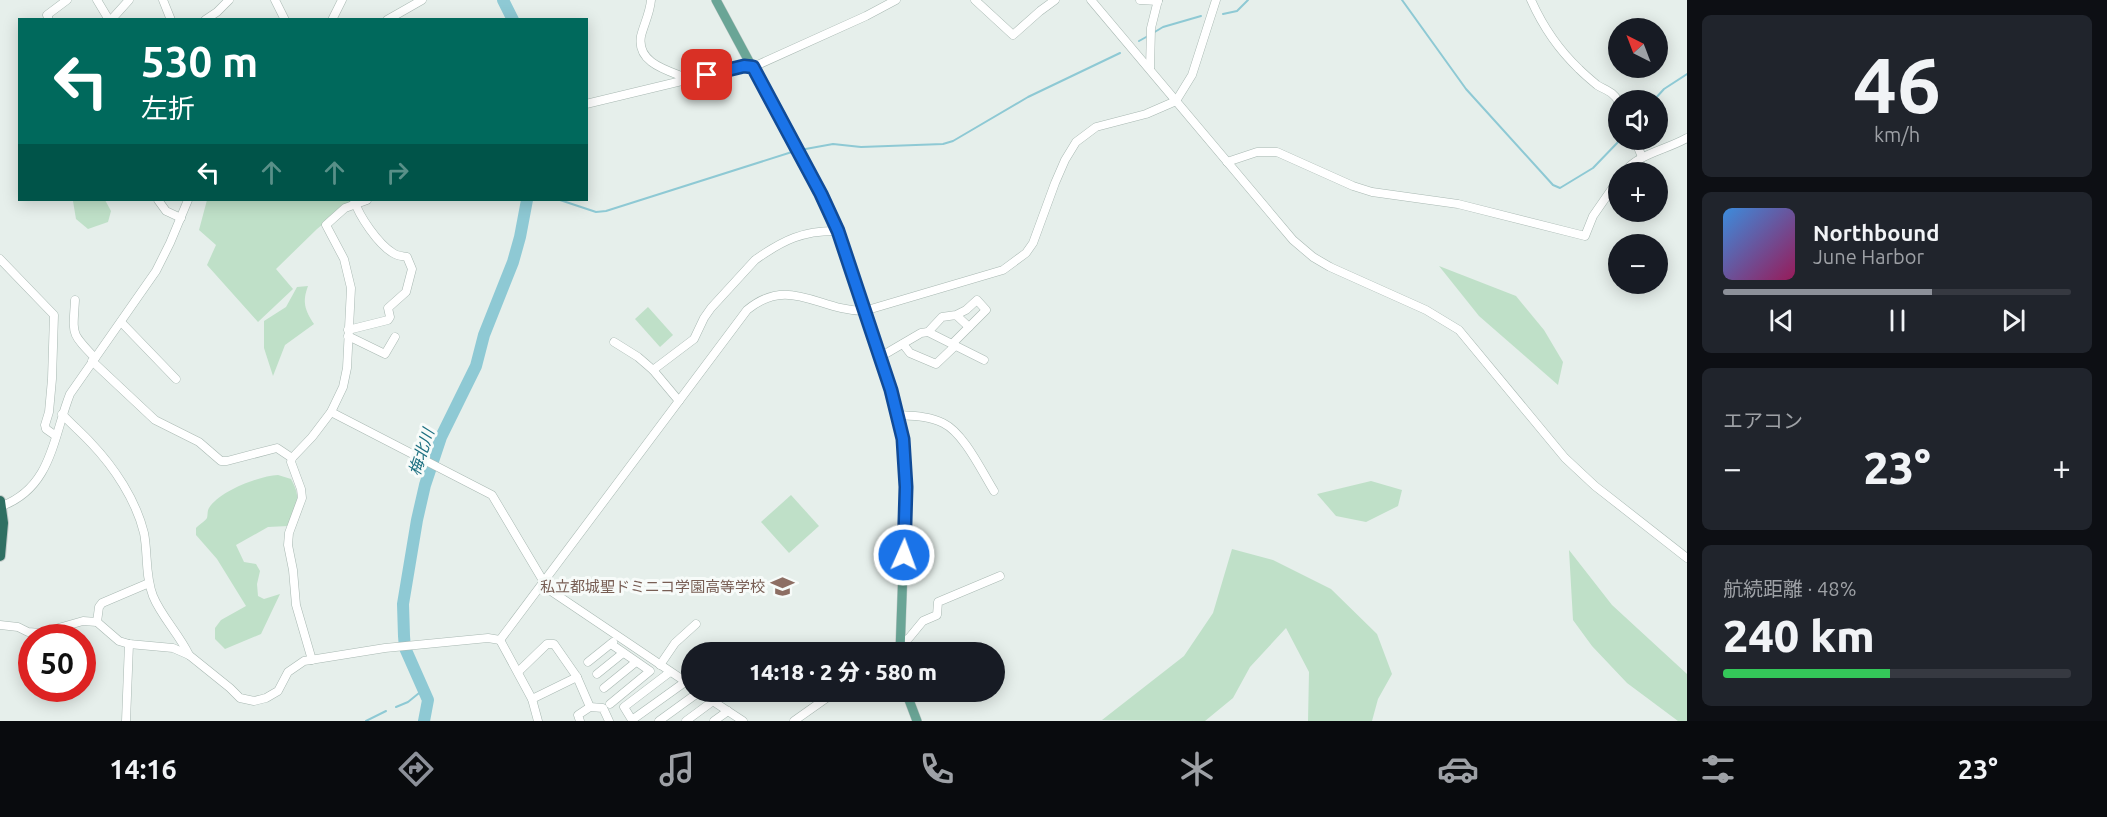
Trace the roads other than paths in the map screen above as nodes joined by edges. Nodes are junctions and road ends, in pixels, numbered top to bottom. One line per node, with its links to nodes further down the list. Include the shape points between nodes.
1 (66, 0): 20 (street)
2 (97, 0): 21 (street)
3 (129, 0): 22 (street)
4 (163, 0): 23 (street)
5 (229, 0): 24 (street)
6 (275, 0): 25 (street)
7 (342, 0): 26 (street)
8 (422, 0): 27 (street)
9 (651, 0): 30 (street, via 641,38 645,55 650,62)
10 (716, 0): 28 (main road)
11 (896, 0): 19 (street)
12 (975, 0): 13 (street, via 1013,35)
13 (1056, 0)
14 (1091, 0): 29 (street)
15 (1140, 0): 18 (street)
16 (1216, 0): 32 (street, via 1192,75)
17 (1531, 0): 31 (street, via 1554,41 1579,69)
18 (1158, 1): 29 (street, via 1151,28)
19 (879, 3): 28 (street, via 866,16)
20 (48, 18)
21 (109, 18)
22 (112, 18)
23 (168, 18)
24 (208, 18)
25 (284, 18)
26 (333, 18)
27 (390, 18)
28 (753, 67): 30 (street); 44 (main road)
29 (1150, 69): 32 (street)
30 (689, 80): 33 (street)
31 (1608, 91)
32 (1176, 101): 37 (street); 47 (street, via 1146,114 1096,127 1076,142 1055,183 1033,243 1017,261 1002,270)
33 (588, 104)
34 (1687, 138): 36 (street)
35 (1639, 150): 36 (street)
36 (1642, 157): 38 (street)
37 (1227, 162): 39 (street, via 1257,152 1277,152 1372,192 1458,204 1585,236); 71 (street, via 1293,240 1313,257 1426,310 1459,330 1565,458 1595,486)
38 (1633, 162)
39 (1608, 194)
40 (159, 201): 43 (street, via 166,212)
41 (188, 201): 43 (street)
42 (354, 201): 52 (street, via 326,225 344,259 351,288); 52 (street, via 369,227 394,254 406,256 412,269 406,292 388,308 388,320)
43 (181, 218): 49 (street, via 156,271)
44 (838, 231): 47 (main road); 60 (street, via 802,234 755,260 711,308 694,339)
45 (0, 259): 66 (street, via 54,315 52,379 45,425)
46 (75, 300): 58 (street, via 74,333)
47 (864, 311): 57 (main road); 62 (street, via 848,311 797,294 773,295 762,300 742,316)
48 (956, 315): 50 (street); 50 (street, via 978,300 986,310); 51 (street, via 942,317)
49 (121, 322): 58 (street); 61 (street)
50 (969, 327): 56 (street)
51 (928, 332): 55 (street); 56 (street)
52 (348, 333): 53 (street, via 385,354); 63 (street, via 347,369)
53 (395, 337)
54 (614, 342): 60 (street)
55 (903, 344): 56 (street, via 910,353 936,364); 57 (street)
56 (953, 345): 59 (street)
57 (880, 357): 65 (main road)
58 (94, 360): 64 (street, via 70,394); 67 (street, via 150,416 199,442 221,461 278,448)
59 (984, 360)
60 (653, 370): 62 (street)
61 (176, 379)
62 (679, 401): 74 (street)
63 (331, 412): 67 (street); 74 (street, via 492,495)
64 (62, 414): 66 (street); 75 (street, via 92,443 132,501 144,532)
65 (897, 415): 68 (street, via 924,417 953,430); 81 (main road, via 906,487)
66 (56, 436): 69 (street, via 49,460 33,484 13,502)
67 (292, 458): 87 (street, via 302,498 288,545 296,605)
68 (994, 491)
69 (1, 504): 70 (highway)
70 (1, 539): 72 (highway)
71 (1686, 554)
72 (0, 556)
73 (1000, 576): 82 (street, via 938,603 937,615 922,621)
74 (544, 583): 79 (street); 80 (street)
75 (149, 584): 76 (street, via 102,603); 86 (street, via 156,603)
76 (97, 622): 78 (street, via 84,621 41,633); 83 (street, via 119,641)
77 (696, 624): 90 (street, via 675,643)
78 (0, 625)
79 (619, 637): 84 (street); 90 (street)
80 (500, 640): 87 (street, via 385,648); 91 (street)
81 (900, 642)
82 (906, 642)
83 (129, 644): 86 (street, via 173,648); 108 (street)
84 (611, 644): 85 (street); 89 (street)
85 (623, 653): 88 (street); 93 (street)
86 (189, 655): 87 (street, via 240,698 254,701 278,691 288,672)
87 (312, 660)
88 (636, 662): 96 (street); 104 (street, via 650,671)
89 (588, 663)
90 (660, 665): 92 (street)
91 (518, 672): 94 (street, via 547,644 554,644); 98 (street)
92 (670, 672): 95 (street); 97 (street, via 624,707 632,720)
93 (597, 674)
94 (577, 677): 98 (street); 105 (street)
95 (681, 679)
96 (604, 688)
97 (681, 688)
98 (532, 699): 109 (street)
99 (685, 702): 112 (street)
100 (712, 702): 113 (street)
101 (714, 702): 106 (street)
102 (821, 702): 115 (street)
103 (910, 702): 116 (main road)
104 (610, 704)
105 (590, 707): 110 (street, via 578,715); 111 (street, via 603,708)
106 (728, 711): 107 (street); 114 (street)
107 (741, 720)
108 (126, 721)
109 (538, 721)
110 (580, 721)
111 (609, 721)
112 (658, 721)
113 (686, 721)
114 (714, 721)
115 (794, 721)
116 (917, 721)

